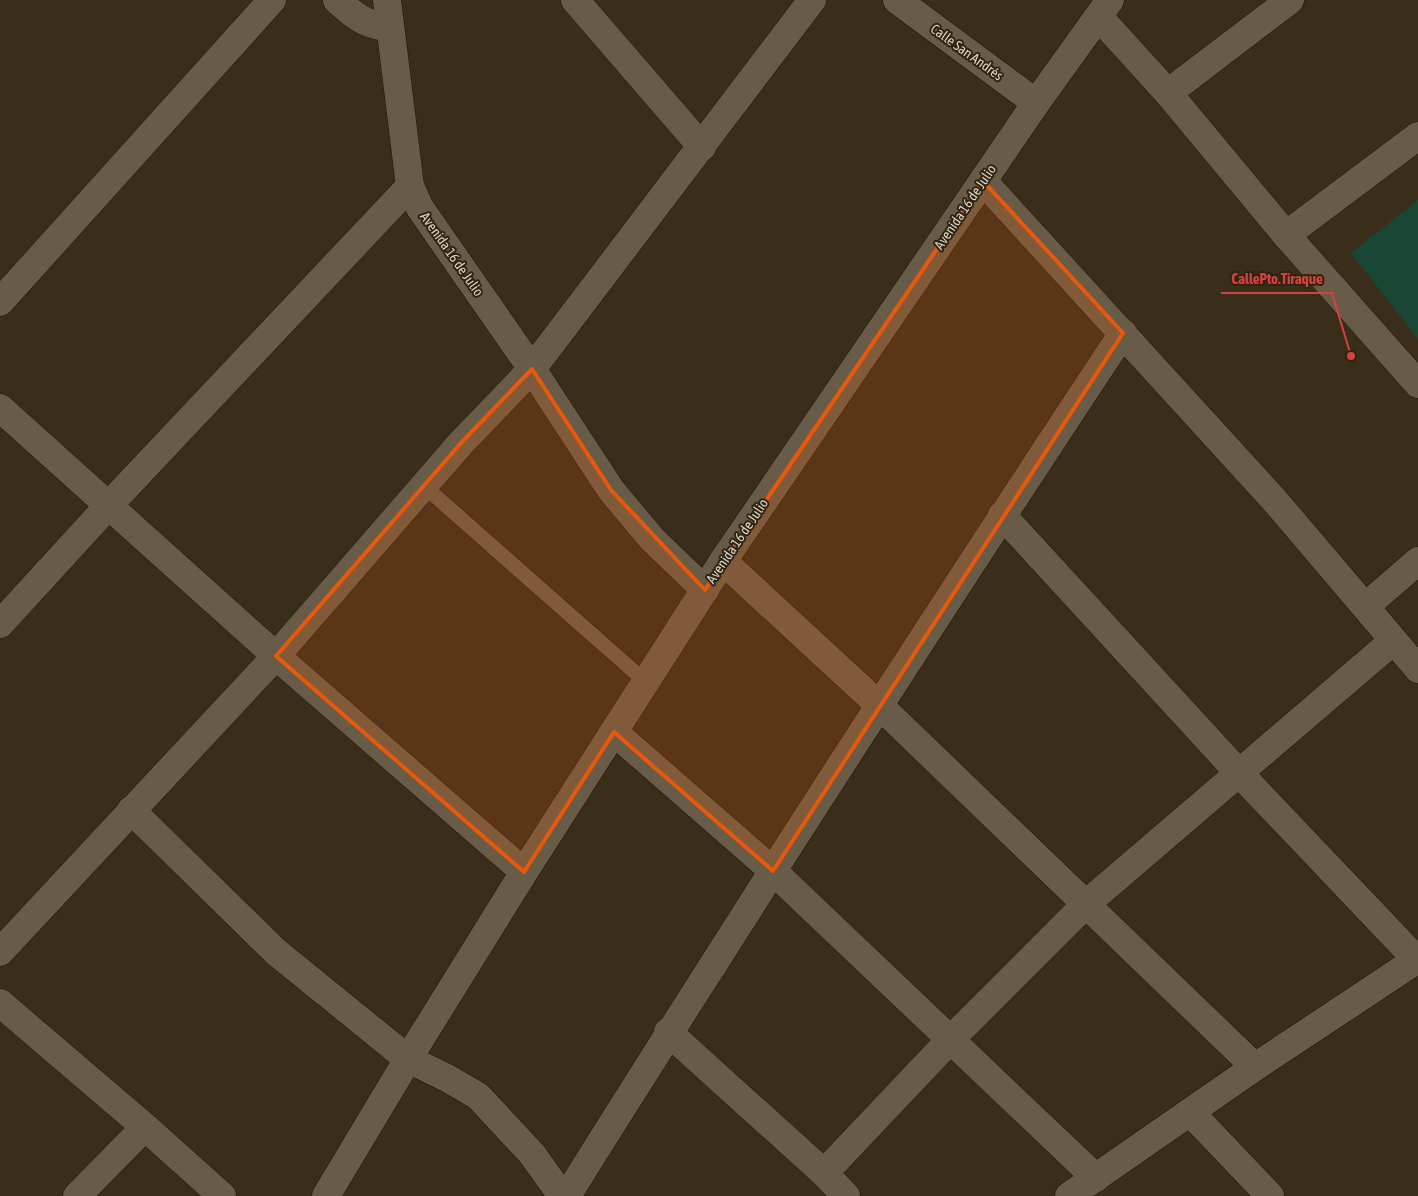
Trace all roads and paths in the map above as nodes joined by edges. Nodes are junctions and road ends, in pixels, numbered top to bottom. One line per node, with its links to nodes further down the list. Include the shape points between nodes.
1 (272, 0): 17 (street)
2 (337, 0): 9 (street, via 360,20)
3 (387, 0): 9 (street, Avenida 16 de Julio)
4 (575, 0): 13 (street)
5 (812, 0): 13 (street)
6 (897, 0): 11 (street, Calle San Andrés)
7 (1290, 0): 10 (street)
8 (1105, 8): 10 (street); 11 (street, Avenida 16 de Julio)
9 (390, 27): 15 (street, Avenida 16 de Julio)
10 (1168, 93): 16 (street)
11 (1036, 103): 14 (street, Avenida 16 de Julio)
12 (1418, 136): 16 (street)
13 (702, 147): 19 (street)
14 (983, 181): 18 (street); 25 (street, Avenida 16 de Julio)
15 (410, 186): 19 (street, Avenida 16 de Julio, via 420,208); 23 (street)
16 (1286, 235): 20 (street)
17 (0, 302)
18 (1124, 333): 24 (street); 28 (street)
19 (532, 369): 22 (street); 27 (street, Avenida 16 de Julio, via 611,490 652,538)
20 (1418, 384)
21 (0, 408): 23 (street)
22 (424, 486): 31 (street); 33 (lane)
23 (109, 505): 29 (street); 31 (street)
24 (1002, 515): 34 (street); 36 (street)
25 (723, 561): 27 (street, Avenida 16 de Julio); 34 (street)
26 (1418, 561): 28 (street)
27 (705, 590): 33 (street)
28 (1366, 606): 30 (street)
29 (0, 624)
30 (1393, 641): 32 (street); 36 (street)
31 (276, 656): 37 (street); 38 (street)
32 (1418, 669)
33 (646, 682): 35 (street)
34 (879, 704): 39 (street); 40 (street)
35 (614, 732): 38 (street); 39 (street)
36 (1239, 772): 40 (street); 42 (street)
37 (131, 810): 41 (street); 46 (street, via 276,952)
38 (524, 872): 46 (street)
39 (773, 872): 44 (street); 45 (street)
40 (1086, 904): 45 (street); 47 (street)
41 (0, 952)
42 (1417, 959): 47 (street)
43 (0, 1003): 49 (street)
44 (668, 1032): 50 (street); 56 (street)
45 (950, 1040): 50 (street); 51 (street)
46 (408, 1059): 54 (street); 55 (street, via 478,1096 532,1154)
47 (1255, 1067): 48 (street)
48 (1190, 1112): 51 (street); 59 (street)
49 (145, 1127): 52 (street); 53 (street)
50 (824, 1173): 57 (street)
51 (1096, 1178): 58 (street)
52 (78, 1196)
53 (222, 1196)
54 (326, 1196)
55 (562, 1196)
56 (567, 1196)
57 (846, 1196)
58 (1069, 1196)
59 (1270, 1196)

